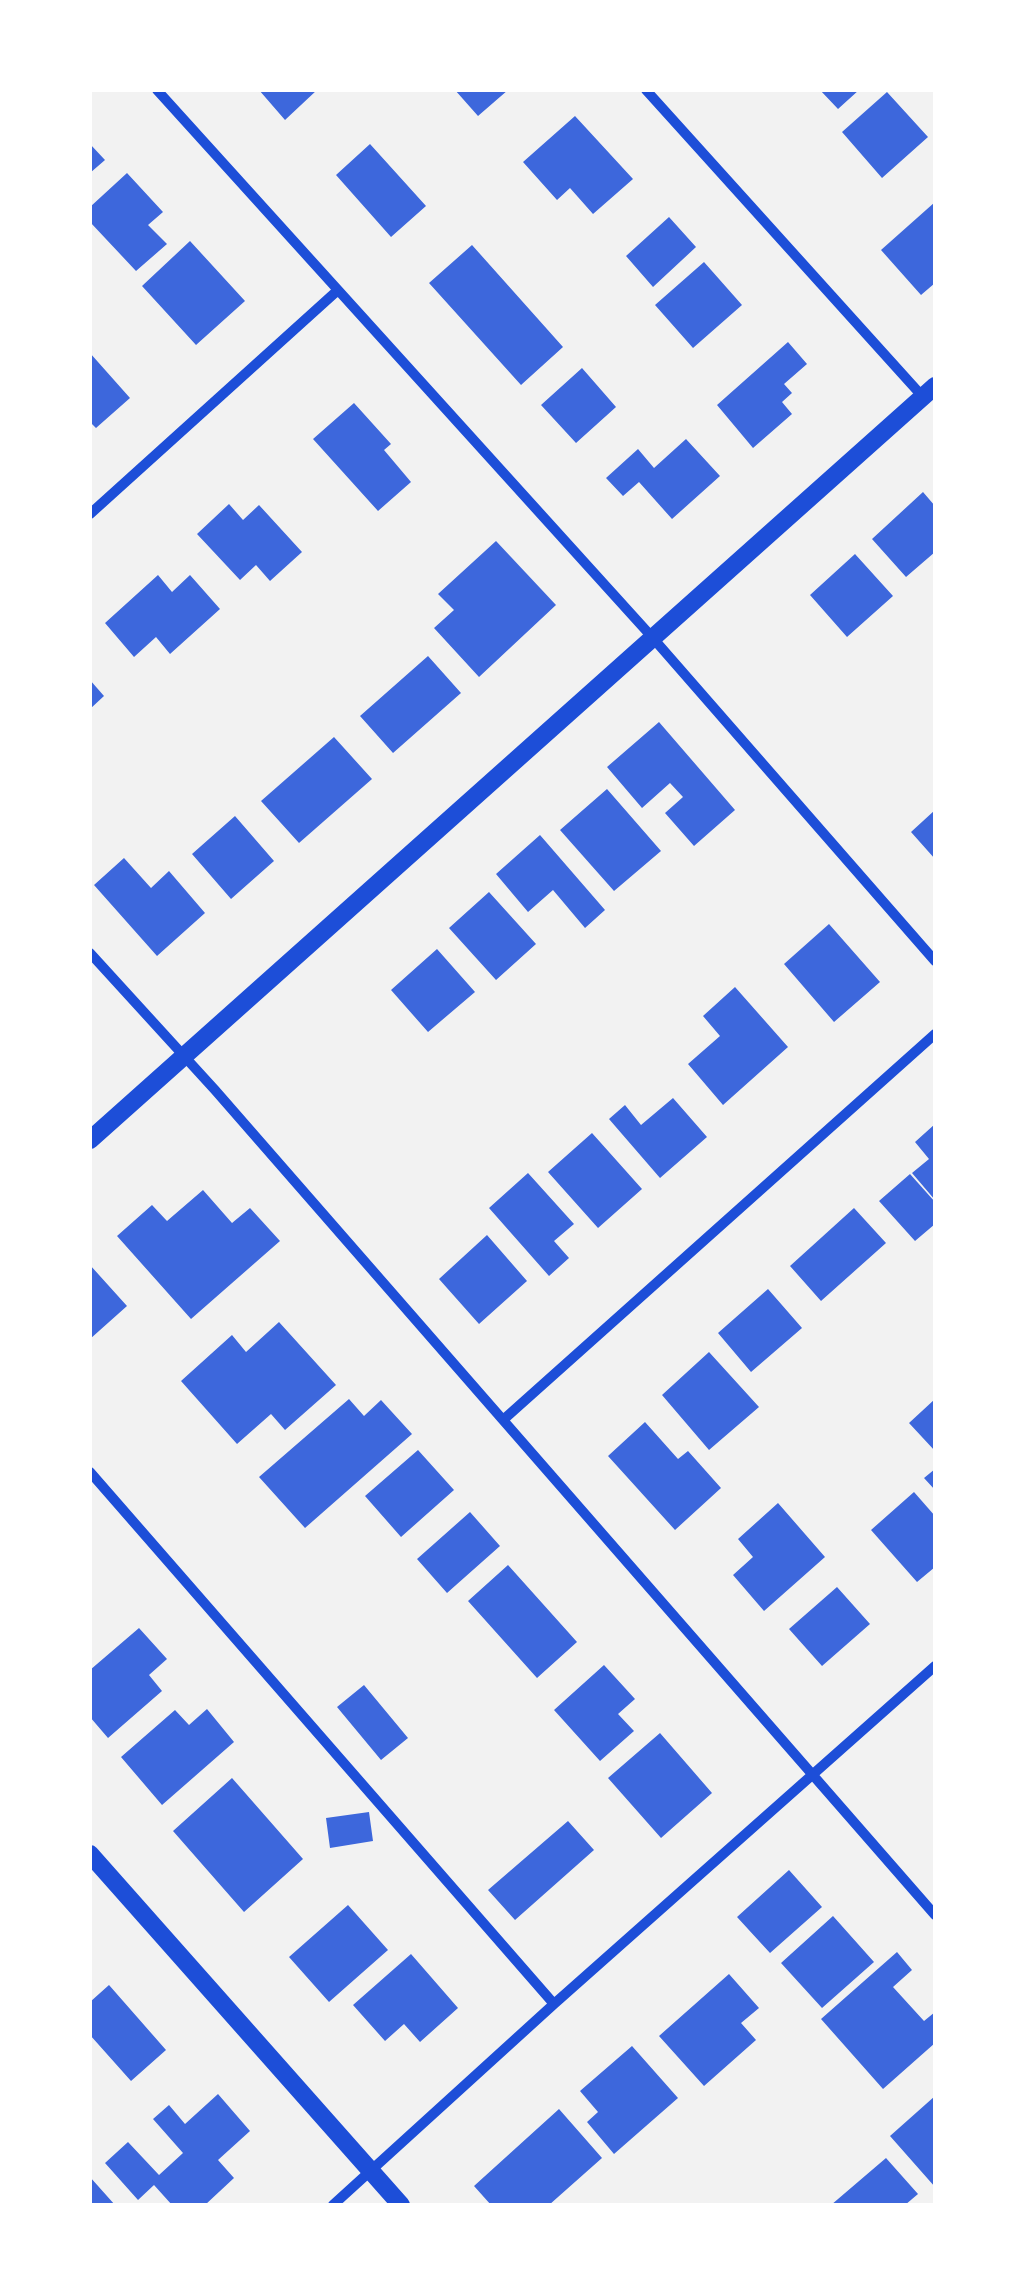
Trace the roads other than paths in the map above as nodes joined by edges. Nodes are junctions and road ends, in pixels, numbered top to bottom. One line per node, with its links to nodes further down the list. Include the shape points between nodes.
1 (157, 90): 3 (street)
2 (646, 90): 4 (street)
3 (338, 290): 5 (street); 6 (street)
4 (929, 392): 6 (street)
5 (90, 514)
6 (652, 637): 8 (street); 10 (street)
7 (90, 952): 10 (street)
8 (935, 961)
9 (935, 1034): 12 (street)
10 (185, 1056): 11 (street); 12 (street)
11 (90, 1140)
12 (503, 1420): 15 (street)
13 (90, 1472): 18 (street)
14 (935, 1666): 15 (street)
15 (812, 1776): 17 (street); 18 (street)
16 (90, 1854): 19 (street)
17 (935, 1916)
18 (554, 2004): 19 (street)
19 (371, 2172): 20 (street); 21 (street)
20 (333, 2205)
21 (401, 2205)

